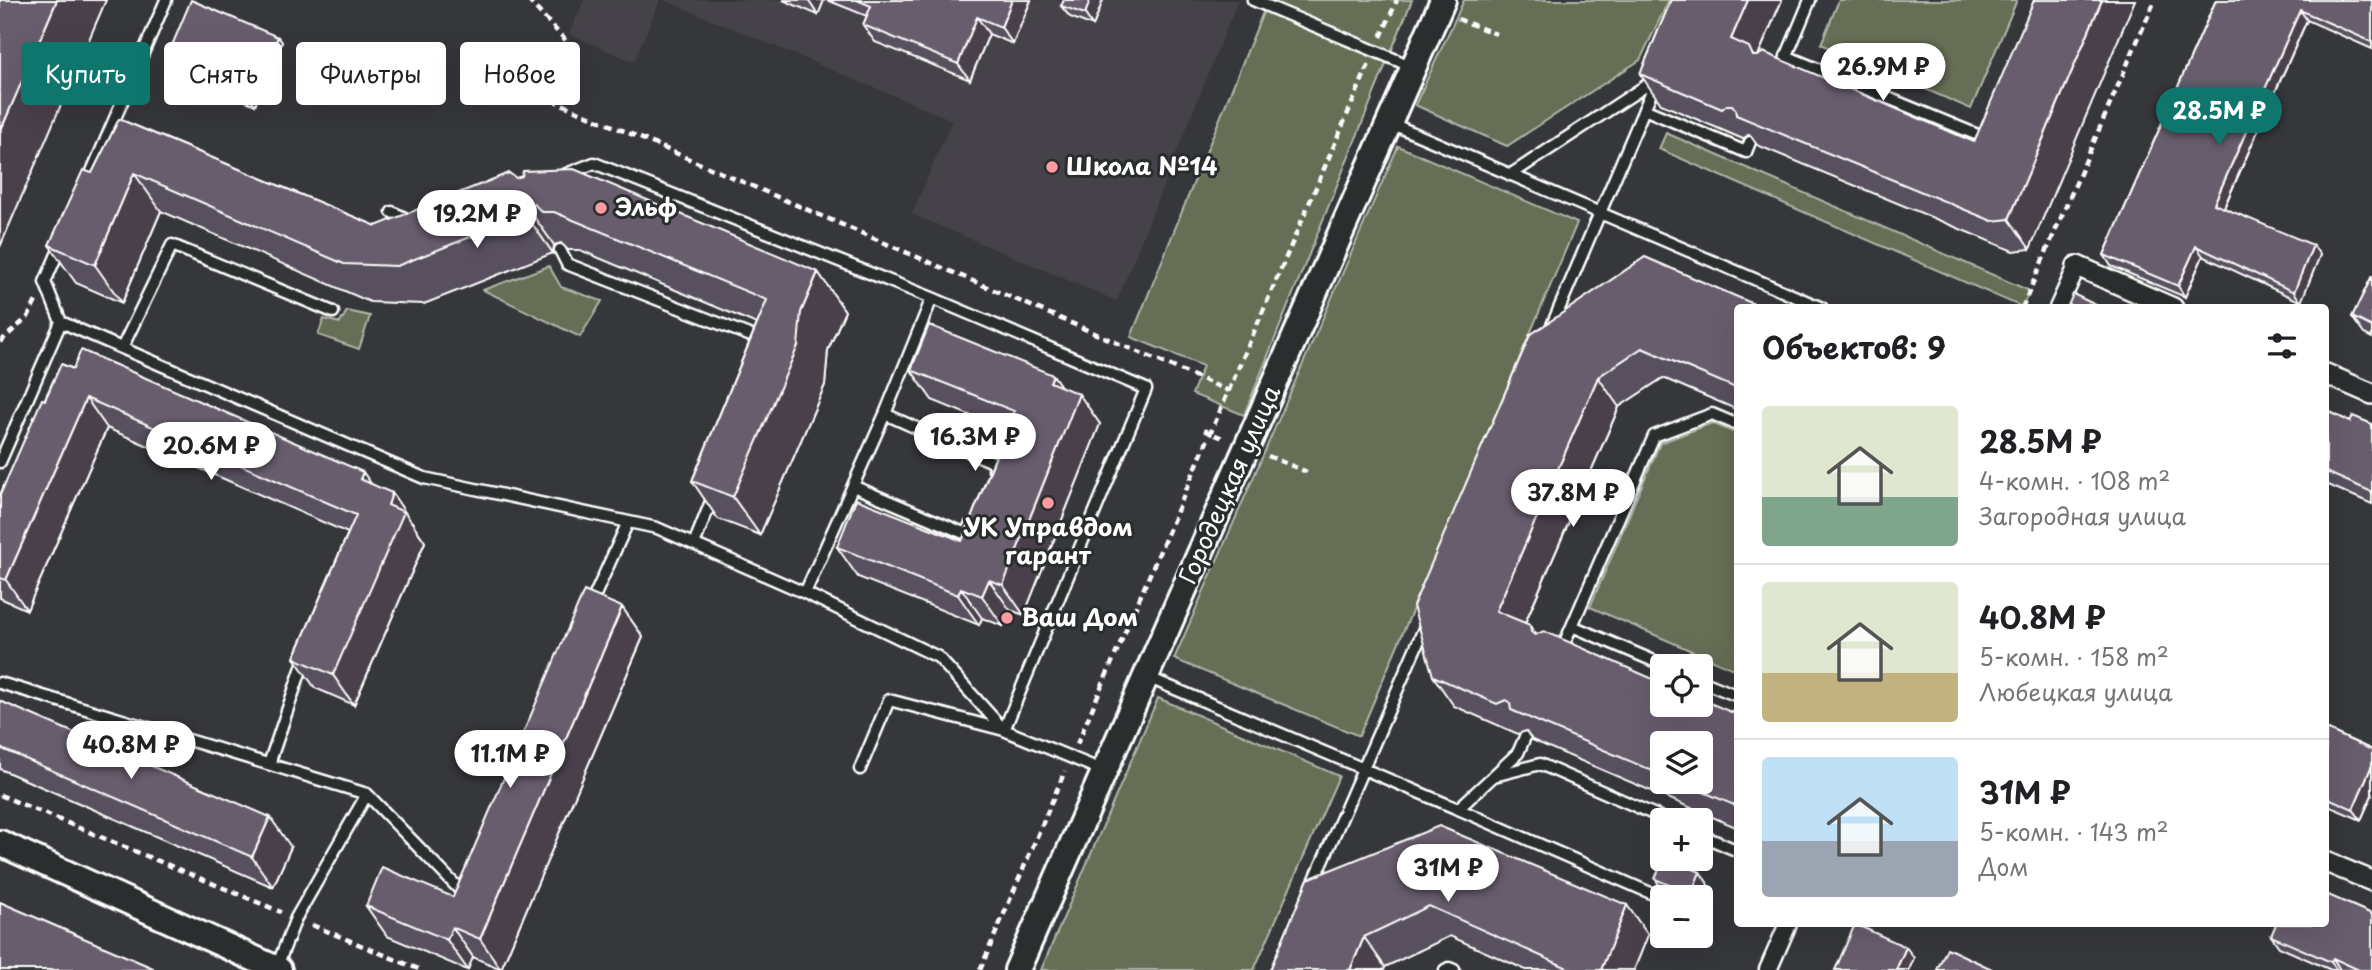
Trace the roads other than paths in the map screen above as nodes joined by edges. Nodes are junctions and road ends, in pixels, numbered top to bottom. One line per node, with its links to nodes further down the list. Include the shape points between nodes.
1 (166, 0): 16 (lane)
2 (1252, 0): 7 (lane)
3 (1443, 0): 7 (street, Городецкая улица)
4 (1810, 0): 5 (lane)
5 (1786, 56): 8 (lane); 12 (lane, via 1985,139)
6 (1664, 64): 9 (lane)
7 (1414, 67): 11 (street, Городецкая улица)
8 (1781, 68)
9 (1658, 77): 10 (lane); 14 (lane)
10 (1644, 109): 13 (lane, via 1746,152); 18 (lane)
11 (1389, 122): 14 (lane); 50 (street, Городецкая улица)
12 (1990, 127)
13 (1750, 142)
14 (1510, 175): 18 (lane)
15 (558, 177): 23 (lane, via 594,163)
16 (83, 192)
17 (392, 212): 19 (lane)
18 (1600, 213): 24 (lane); 29 (lane)
19 (417, 224)
20 (67, 230): 28 (lane, via 45,282)
21 (561, 250): 30 (lane, via 567,264)
22 (2077, 266): 25 (street); 26 (street)
23 (932, 298): 34 (lane); 54 (lane, via 1146,389)
24 (1813, 304)
25 (2060, 304)
26 (2164, 304)
27 (333, 312): 31 (lane, via 172,245)
28 (61, 322): 31 (lane); 36 (lane)
29 (1546, 339)
30 (775, 345)
31 (122, 348): 41 (lane, via 424,478)
32 (2329, 375): 33 (street)
33 (2372, 394)
34 (885, 414): 37 (lane, via 997,464); 39 (lane)
35 (1734, 423): 46 (lane, via 1712,414 1654,436)
36 (0, 462)
37 (992, 475)
38 (719, 482): 42 (lane)
39 (853, 486): 40 (lane, via 966,534); 43 (lane)
40 (976, 510)
41 (628, 522): 42 (lane); 45 (lane)
42 (694, 544): 43 (lane)
43 (805, 593): 54 (lane, via 938,657)
44 (1429, 617): 58 (lane)
45 (584, 618)
46 (1572, 626): 48 (lane); 49 (lane)
47 (310, 646): 56 (lane)
48 (1558, 658)
49 (1650, 659)
50 (1146, 677): 58 (lane); 59 (street, Городецкая улица)
51 (0, 683): 56 (lane)
52 (1713, 686): 53 (lane)
53 (1734, 694)
54 (1004, 730): 57 (lane, via 889,700); 59 (lane)
55 (1525, 737): 60 (lane, via 1518,753)
56 (269, 764): 61 (lane)
57 (860, 769)
58 (1365, 769): 62 (lane); 71 (lane)
59 (1104, 772): 74 (street, Городецкая улица)
60 (1493, 776): 62 (lane); 63 (lane, via 1541,764)
61 (367, 794): 68 (lane, via 461,891); 73 (lane, via 296,918)
62 (1458, 809): 70 (lane)
63 (1650, 813)
64 (1713, 840): 66 (lane)
65 (0, 843): 73 (street, via 242,958)
66 (1734, 849)
67 (2329, 863): 69 (street)
68 (466, 879)
69 (2372, 881)
70 (1650, 893)
71 (1309, 895)
72 (1787, 927): 77 (street)
73 (278, 969)
74 (1017, 970)
75 (1445, 970): 76 (lane)
76 (1454, 970)
77 (1768, 970)

